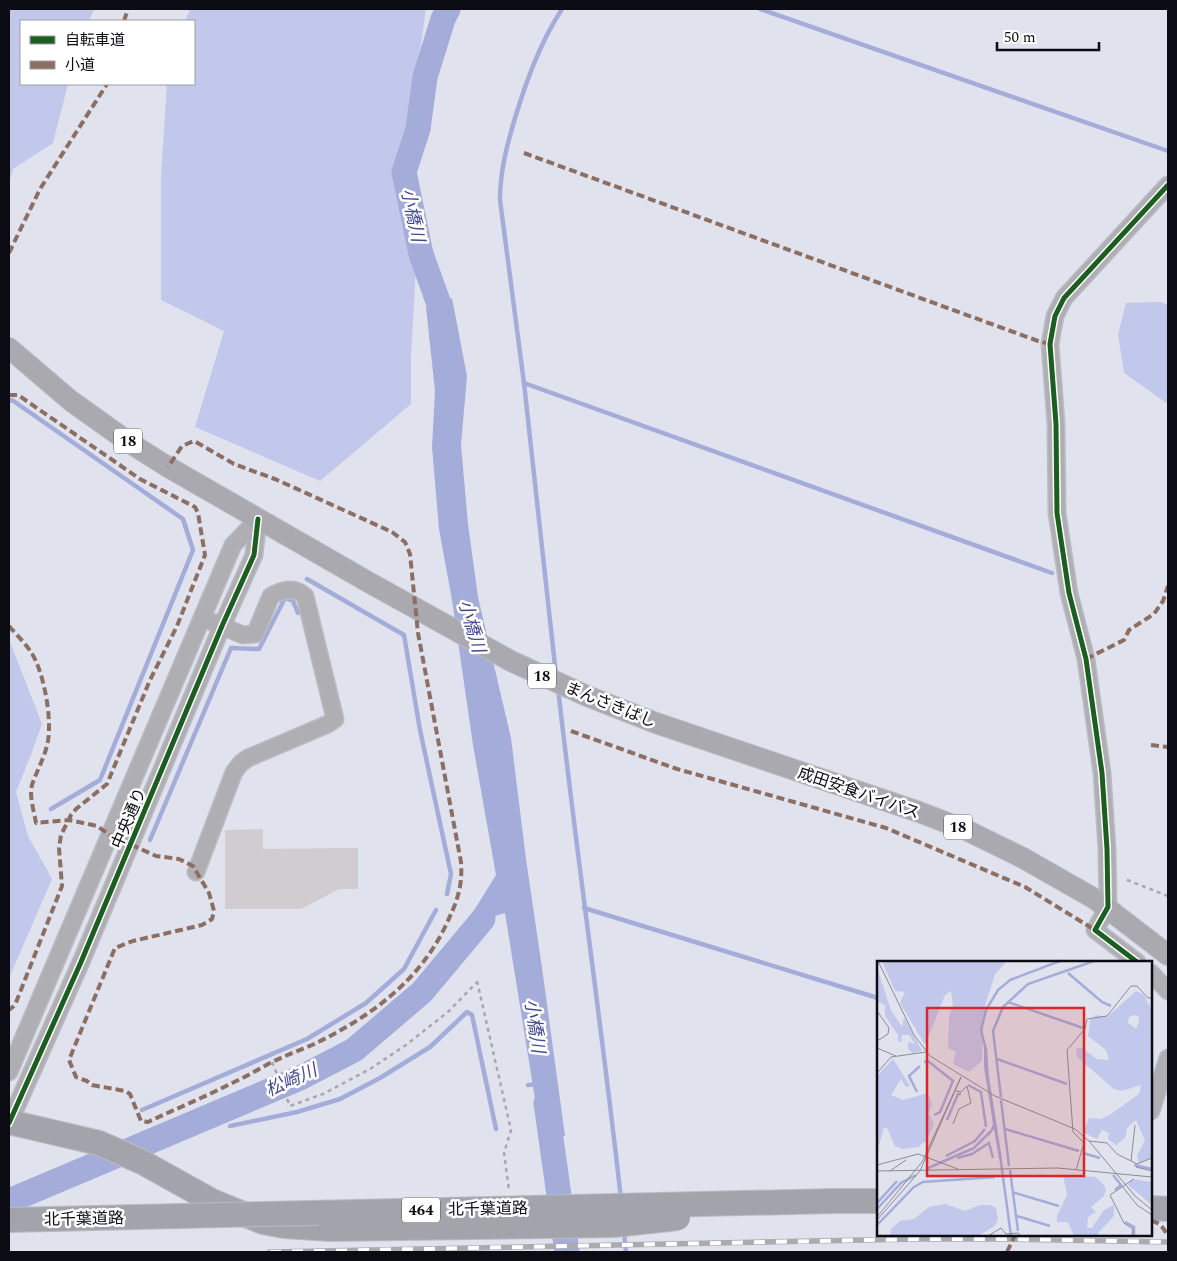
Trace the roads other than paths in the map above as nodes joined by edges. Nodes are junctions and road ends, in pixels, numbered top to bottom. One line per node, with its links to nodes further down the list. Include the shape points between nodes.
1 (1168, 185): 8 (street, via 1064,298 1055,316 1050,344 1058,513 1069,593 1086,659 1101,764)
2 (9, 348): 3 (main road, 18, via 71,401 130,443)
3 (258, 519): 4 (street, 中央通り, via 233,545); 5 (street, 中央通り, via 254,555); 6 (main road, まんさきばし / 18, via 511,662 587,696)
4 (201, 617): 5 (street); 14 (street, 中央通り)
5 (222, 626): 7 (street, via 243,634 255,634 271,596 284,590 299,591 305,596 335,719 241,763 234,772); 16 (street, 中央通り, via 81,962)
6 (725, 746): 8 (main road, 成田安食バイパス / 18, via 966,830 1023,858)
7 (196, 872)
8 (1108, 907): 9 (main road, 成田安食バイパス / 18); 10 (street, via 1096,930)
9 (1168, 955)
10 (1136, 961)
11 (1152, 974): 12 (street)
12 (1168, 991)
13 (1168, 1058): 15 (street)
14 (9, 1072)
15 (1152, 1108)
16 (9, 1122): 17 (highway, bridge, via 99,1143 142,1162 212,1201 263,1222 300,1227 614,1225)
17 (834, 1201): 18 (highway, 北千葉道路 / 464); 21 (highway, 北千葉道路 / 464, bridge)
18 (877, 1201)
19 (1152, 1208): 20 (highway)
20 (1168, 1209)
21 (9, 1220)

